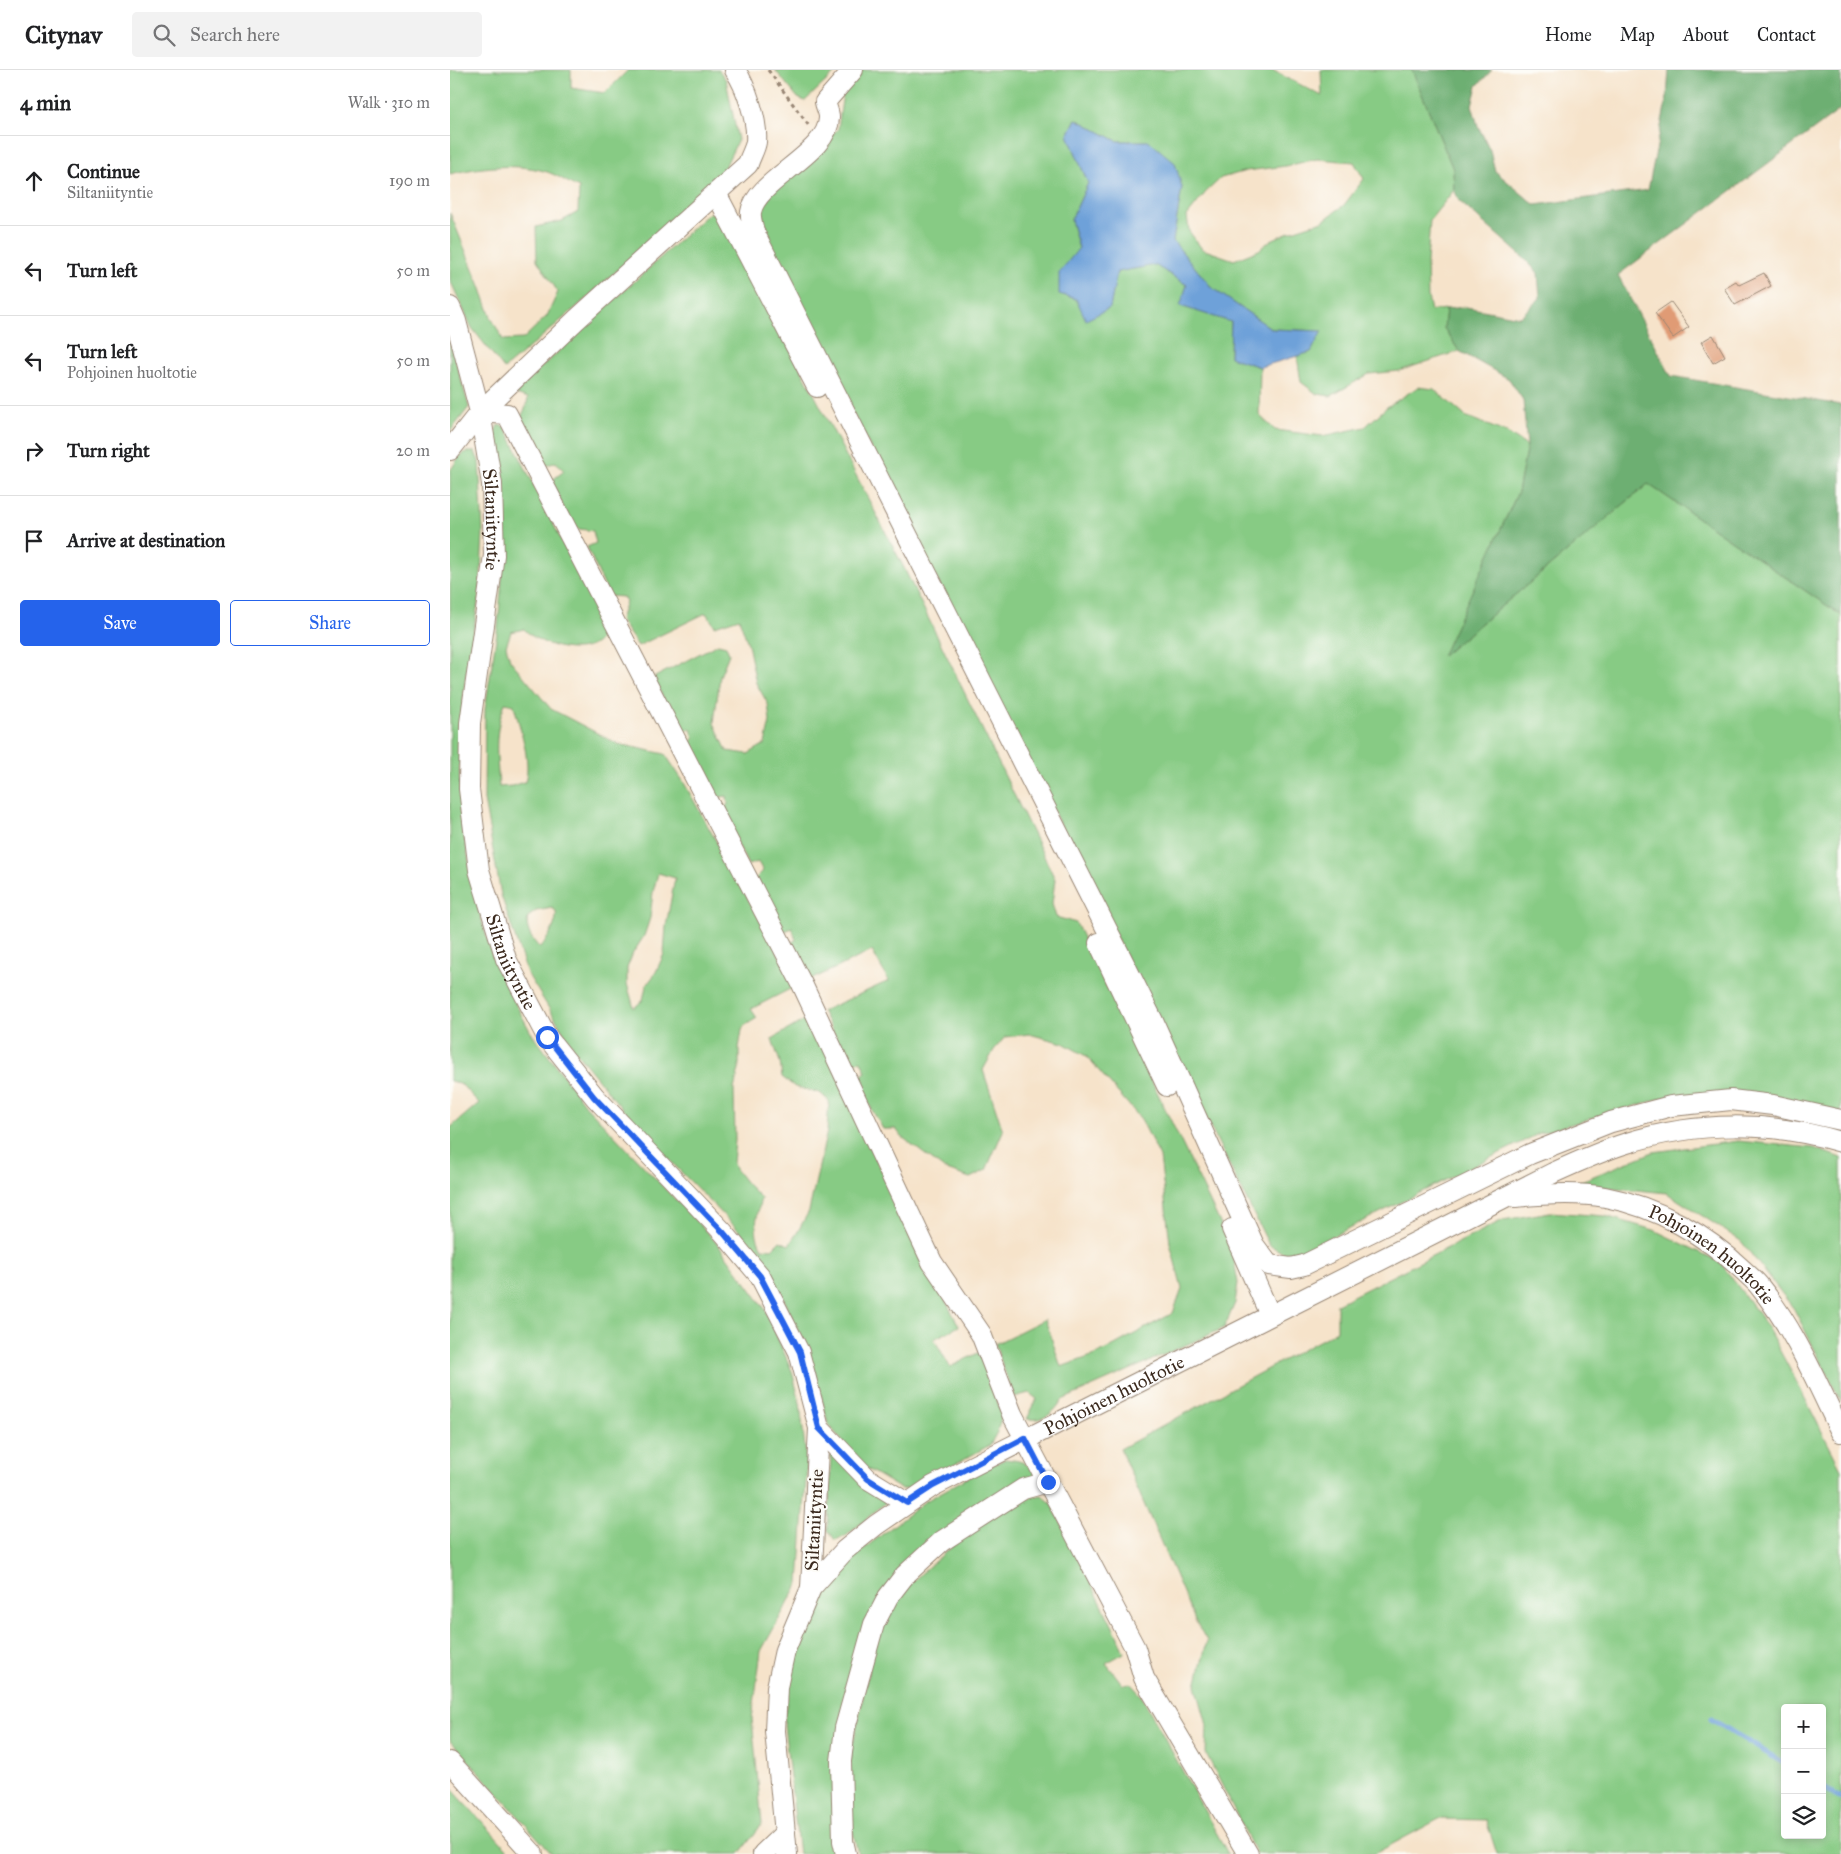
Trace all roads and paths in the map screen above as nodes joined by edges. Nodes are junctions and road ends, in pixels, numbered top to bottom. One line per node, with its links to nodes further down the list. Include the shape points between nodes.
1 (735, 70): 5 (lane, via 742,80 753,113 756,142 748,164)
2 (768, 70): 4 (path)
3 (853, 70): 4 (lane, via 825,102 829,117 826,132)
4 (819, 139): 9 (lane, via 804,157 760,194 751,212 754,232 1129,973 1254,1245 1270,1265 1291,1268 1304,1265 1530,1154 1611,1122 1672,1106 1731,1100 1773,1105)
5 (716, 193): 7 (lane); 12 (lane, via 1082,908 1196,1148)
6 (450, 307): 7 (lane, Siltaniityntie)
7 (480, 412): 8 (lane); 13 (lane, Siltaniityntie, via 492,484 494,555 470,723 470,789 479,870 506,959 547,1037 588,1090 723,1232 760,1276 800,1352); 15 (lane, via 507,414 802,984 932,1262 981,1334 1012,1414)
8 (450, 450)
9 (1841, 1120)
10 (1841, 1142): 11 (lane, Pohjoinen huoltotie, via 1795,1131 1758,1127 1719,1126 1666,1133 1602,1151)
11 (1503, 1198): 12 (lane, Pohjoinen huoltotie); 14 (lane, Pohjoinen huoltotie, via 1552,1194 1605,1197 1654,1211 1694,1232 1728,1256 1760,1286 1806,1361)
12 (1270, 1315): 15 (lane, Pohjoinen huoltotie)
13 (819, 1428): 17 (lane, via 868,1479); 18 (lane, Siltaniityntie)
14 (1841, 1432)
15 (1025, 1438): 16 (lane); 17 (lane, Pohjoinen huoltotie)
16 (1048, 1482): 24 (lane, via 1023,1489 942,1541 905,1575 888,1597 874,1624 844,1728 843,1841); 25 (lane, via 1135,1648 1144,1678)
17 (907, 1503): 18 (lane, Pohjoinen huoltotie, via 846,1550)
18 (811, 1588): 20 (lane, Pohjoinen huoltotie, via 785,1650 777,1687 775,1730)
19 (450, 1762): 21 (lane)
20 (785, 1833): 22 (lane); 23 (lane, Pohjoinen huoltotie)
21 (533, 1854)
22 (763, 1854)
23 (787, 1854)
24 (846, 1854)
25 (1248, 1854)

